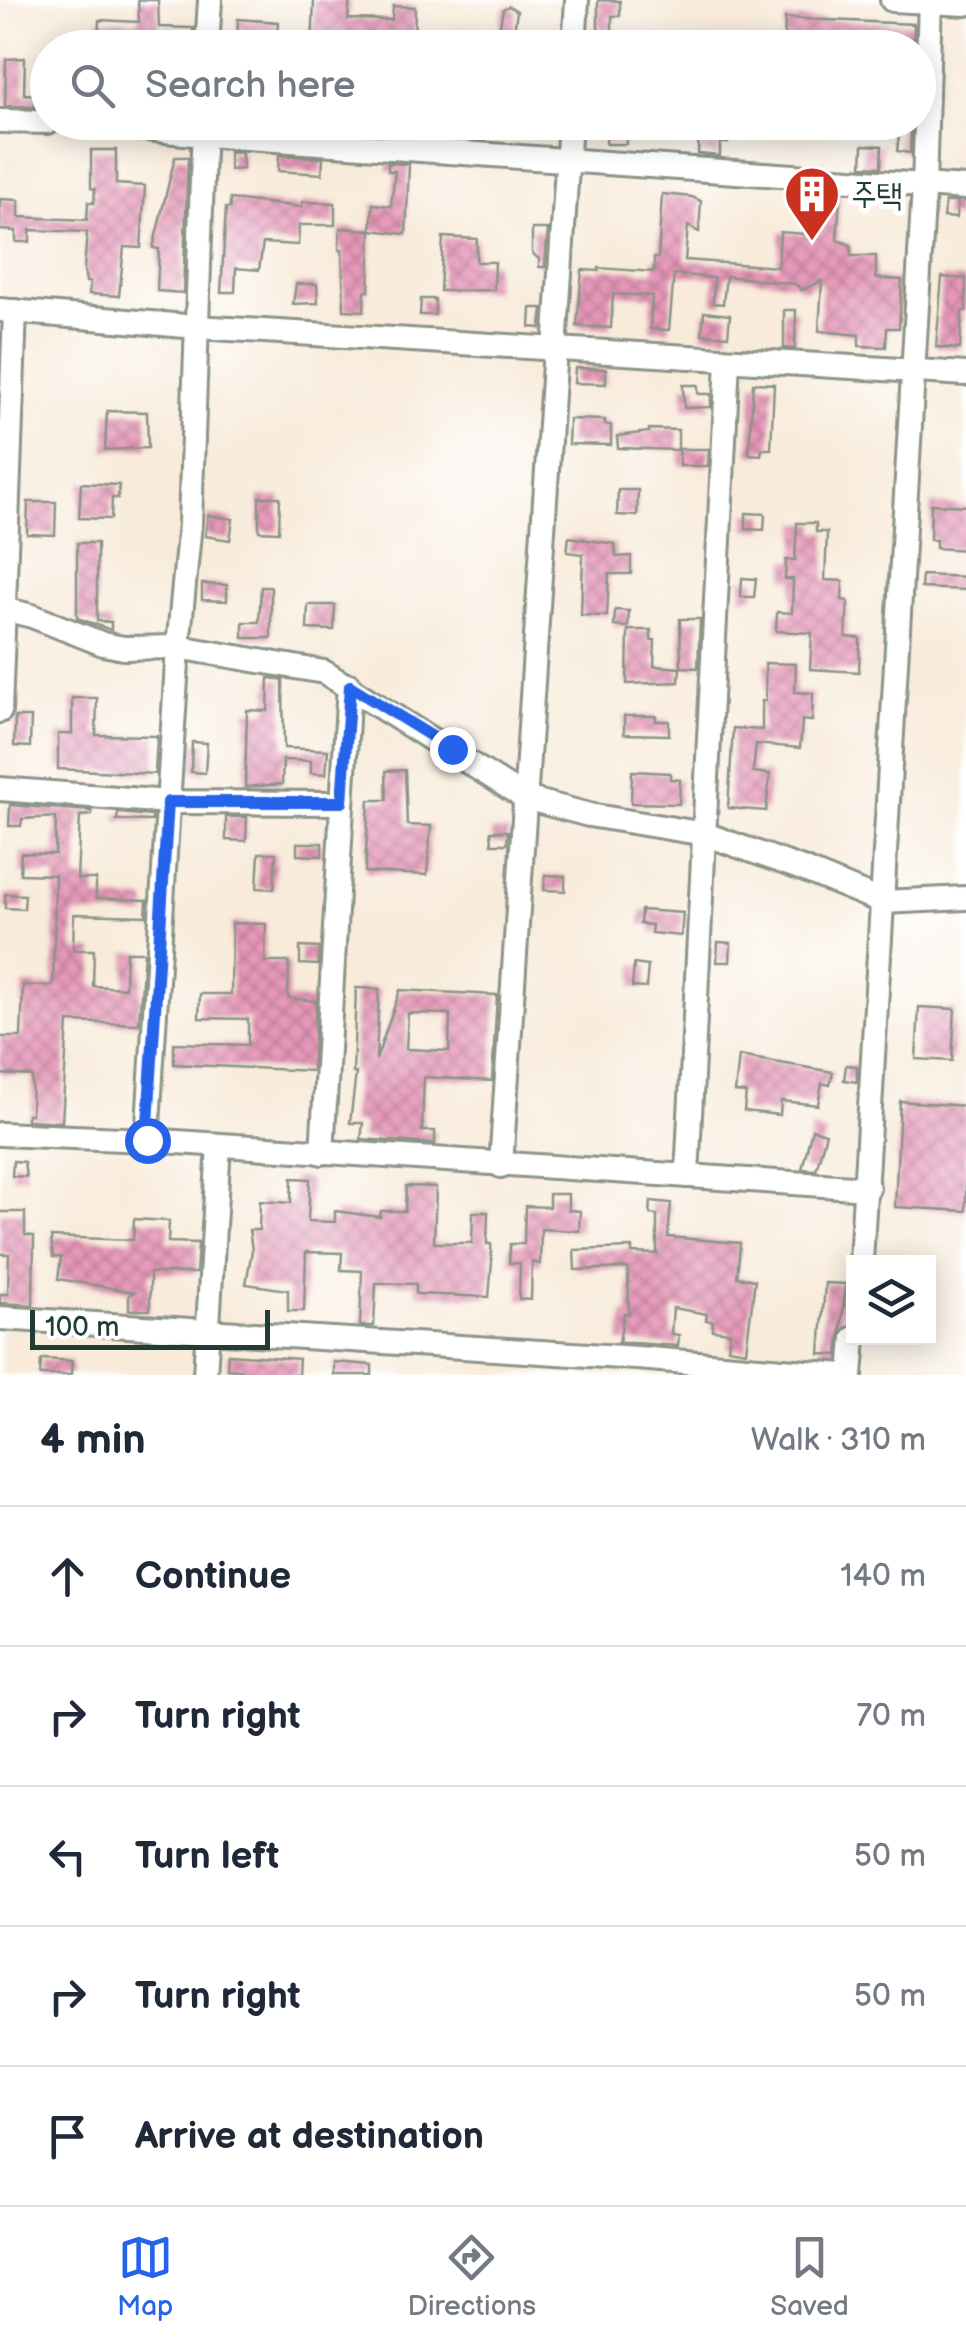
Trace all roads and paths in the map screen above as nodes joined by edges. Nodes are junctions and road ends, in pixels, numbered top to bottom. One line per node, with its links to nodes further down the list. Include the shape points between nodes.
1 (210, 0): 6 (street)
2 (577, 0): 7 (street)
3 (892, 0): 4 (street)
4 (930, 1): 5 (street); 8 (street)
5 (966, 4)
6 (209, 30)
7 (575, 30)
8 (929, 30)
9 (0, 120): 10 (street)
10 (30, 121)
11 (204, 140): 19 (street)
12 (342, 140): 15 (street)
13 (569, 140): 15 (street)
14 (925, 140): 16 (street)
15 (568, 158): 16 (street); 20 (street)
16 (924, 186): 17 (street); 22 (street)
17 (966, 188)
18 (8, 311): 19 (street); 24 (street)
19 (197, 327): 20 (street); 26 (street)
20 (555, 347): 21 (street); 30 (street)
21 (728, 360): 22 (street); 33 (street)
22 (912, 372): 23 (street); 35 (street)
23 (966, 374)
24 (6, 417): 25 (street)
25 (2, 608): 26 (street, via 102,644); 28 (street)
26 (178, 646): 27 (street, via 306,667); 31 (street)
27 (350, 686): 30 (street); 32 (street)
28 (0, 711)
29 (0, 789): 31 (street)
30 (525, 798): 33 (street); 40 (street)
31 (168, 802): 32 (street); 37 (street)
32 (342, 802): 39 (street)
33 (704, 834): 35 (street); 41 (street)
34 (966, 898): 35 (street)
35 (883, 902): 42 (street)
36 (0, 1134): 37 (street)
37 (147, 1140): 38 (street)
38 (220, 1145): 39 (street); 45 (street)
39 (322, 1153): 40 (street)
40 (501, 1166): 41 (street)
41 (687, 1176): 42 (street)
42 (868, 1188): 43 (street)
43 (862, 1255)
44 (0, 1318): 45 (street)
45 (209, 1331): 47 (street); 48 (street)
46 (853, 1345): 49 (street)
47 (205, 1375)
48 (843, 1375)
49 (851, 1375)

